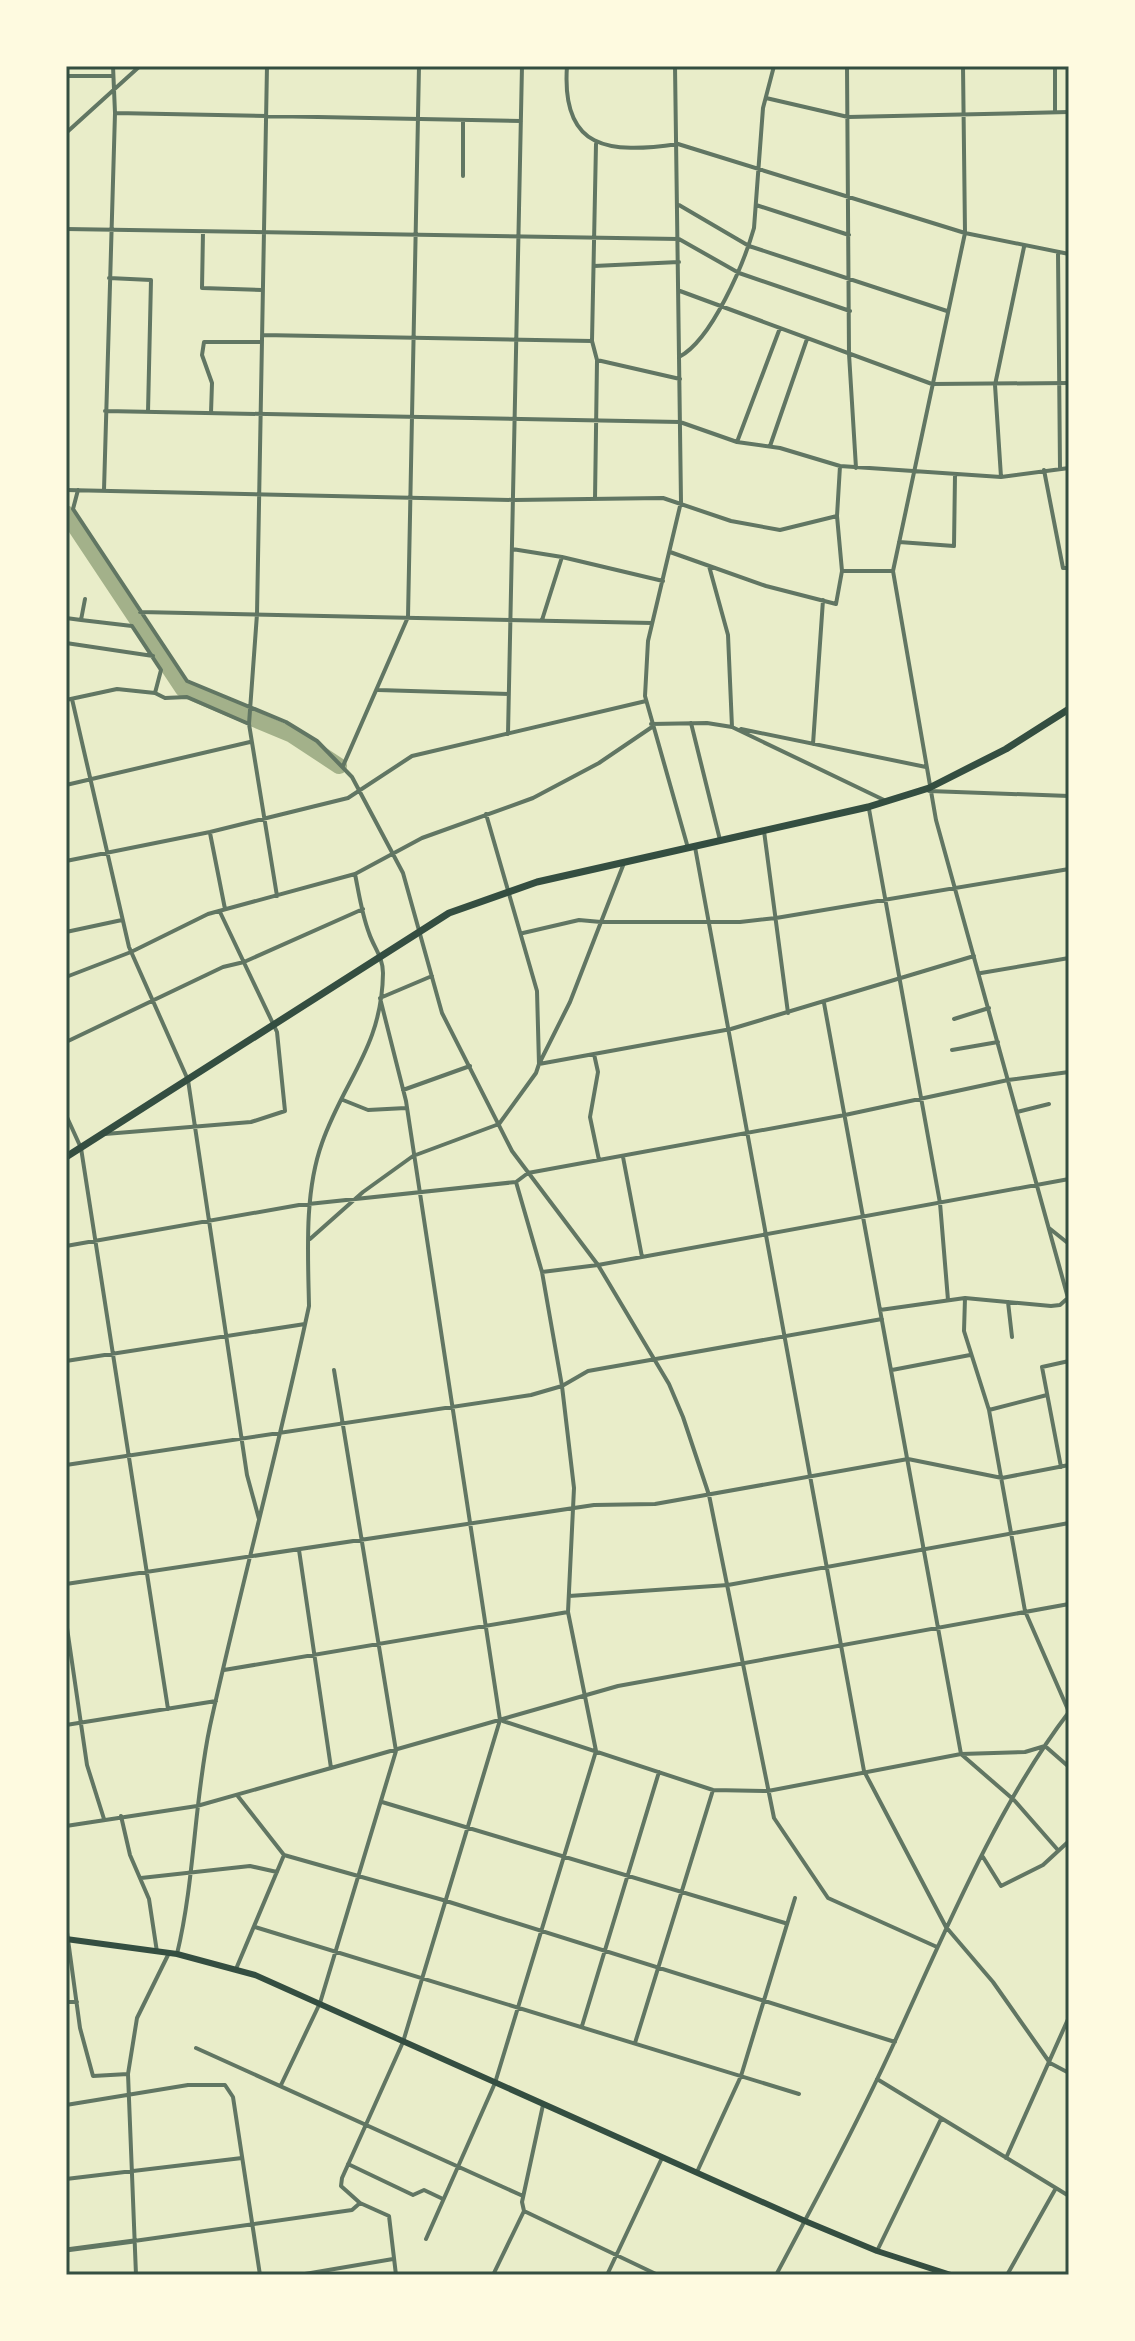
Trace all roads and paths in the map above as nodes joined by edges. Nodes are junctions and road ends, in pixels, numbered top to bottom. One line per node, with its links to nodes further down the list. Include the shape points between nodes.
1 (113, 66): 13 (street)
2 (140, 66): 14 (street)
3 (267, 66): 19 (street)
4 (419, 66): 22 (street)
5 (522, 66): 24 (street)
6 (567, 66): 26 (street, via 568,107 574,123)
7 (675, 66): 27 (street)
8 (774, 66): 15 (street)
9 (847, 66): 21 (street)
10 (963, 66): 20 (street)
11 (1055, 66): 16 (street)
12 (66, 76): 13 (street)
13 (112, 76): 14 (street)
14 (113, 93): 18 (street); 25 (street)
15 (766, 98): 21 (street); 28 (street)
16 (1055, 112): 17 (street); 20 (street)
17 (1069, 112)
18 (115, 113): 19 (street); 34 (street)
19 (266, 115): 22 (street); 36 (street)
20 (963, 115): 21 (street); 37 (street)
21 (848, 117): 30 (street)
22 (418, 119): 23 (street); 38 (street)
23 (463, 120): 24 (street); 29 (street)
24 (521, 121): 40 (street)
25 (66, 133)
26 (596, 143): 27 (street, via 643,149); 41 (street)
27 (678, 144): 28 (street); 31 (street)
28 (756, 167): 30 (street); 32 (street)
29 (463, 176)
30 (849, 197): 37 (street); 39 (street)
31 (679, 204): 42 (street); 43 (street)
32 (755, 204): 39 (street); 43 (street)
33 (66, 229): 34 (street)
34 (110, 231): 35 (street); 50 (street)
35 (203, 232): 36 (street); 52 (street, via 202,288)
36 (263, 232): 38 (street); 52 (street)
37 (965, 233): 44 (street); 56 (street)
38 (417, 235): 40 (street); 59 (street)
39 (849, 235): 51 (street)
40 (520, 237): 41 (street); 61 (street)
41 (593, 239): 42 (street); 48 (street)
42 (679, 239): 47 (street); 49 (street)
43 (749, 246): 49 (street); 51 (street)
44 (1025, 246): 45 (street); 71 (street)
45 (1058, 252): 46 (street); 68 (street)
46 (1069, 254)
47 (679, 262): 48 (street); 53 (street)
48 (593, 266): 62 (street)
49 (739, 273): 54 (street); 55 (street)
50 (109, 278): 72 (street); 73 (street, via 151,280)
51 (848, 281): 55 (street); 56 (street)
52 (262, 290): 58 (street)
53 (679, 290): 54 (street); 65 (street)
54 (723, 306): 57 (street); 65 (street)
55 (850, 311): 64 (street)
56 (947, 311): 70 (street)
57 (780, 328): 60 (street); 80 (street)
58 (262, 335): 59 (street); 63 (street)
59 (414, 337): 61 (street); 76 (street)
60 (807, 339): 64 (street); 81 (street)
61 (517, 340): 62 (street); 77 (street)
62 (592, 341): 66 (street)
63 (262, 342): 74 (street, via 204,342); 75 (street)
64 (849, 354): 70 (street); 83 (street)
65 (679, 357): 67 (street)
66 (597, 360): 67 (street); 78 (street)
67 (680, 379): 79 (street)
68 (1059, 383): 69 (street); 71 (street); 84 (street)
69 (1069, 383)
70 (932, 384): 71 (street); 87 (street)
71 (995, 385): 89 (street)
72 (105, 411): 73 (street); 92 (street)
73 (148, 412): 74 (street)
74 (211, 413): 75 (street)
75 (260, 414): 76 (street); 93 (street)
76 (414, 418): 77 (street); 94 (street)
77 (515, 418): 78 (street); 96 (street)
78 (596, 420): 79 (street); 95 (street)
79 (680, 422): 80 (street); 97 (street)
80 (737, 442): 81 (street)
81 (770, 446): 82 (street)
82 (840, 466): 83 (street); 100 (street)
83 (856, 468): 87 (street)
84 (1060, 468): 85 (street); 86 (street)
85 (1069, 468)
86 (1044, 470): 89 (street); 106 (street, via 1063,568)
87 (913, 472): 88 (street); 101 (street)
88 (955, 475): 89 (street); 101 (street, via 954,546)
89 (1001, 477)
90 (66, 490): 91 (street)
91 (78, 490): 92 (street); 98 (street)
92 (104, 490): 93 (street)
93 (258, 496): 94 (street); 113 (street)
94 (411, 497): 96 (street); 114 (street)
95 (595, 499): 96 (street); 97 (street)
96 (514, 500): 102 (street)
97 (681, 502): 100 (street, via 731,521 780,530); 103 (street)
98 (73, 509): 99 (street); 112 (street)
99 (66, 513)
100 (837, 516): 107 (street)
101 (898, 542): 108 (street)
102 (512, 549): 104 (street); 118 (street)
103 (670, 552): 105 (street); 109 (street)
104 (562, 557): 109 (street); 117 (street)
105 (709, 566): 111 (street); 132 (street, via 728,635)
106 (1069, 568)
107 (842, 571): 108 (street); 111 (street, via 836,604)
108 (893, 571): 137 (street)
109 (663, 581): 119 (street)
110 (85, 599): 116 (street)
111 (823, 600): 135 (street)
112 (140, 612): 113 (street); 127 (street, via 187,681)
113 (257, 614): 114 (street); 127 (street)
114 (408, 617): 118 (street); 122 (street)
115 (66, 618): 116 (street)
116 (81, 620): 121 (street, via 132,626)
117 (542, 620): 118 (street); 119 (street)
118 (511, 621): 124 (street)
119 (652, 623): 126 (street)
120 (66, 643): 121 (street)
121 (153, 656): 123 (street, via 161,670)
122 (378, 690): 124 (street); 136 (street)
123 (155, 693): 125 (street, via 117,689); 129 (street, via 187,697)
124 (509, 694): 133 (street)
125 (69, 699): 138 (street)
126 (646, 701): 131 (street); 133 (street)
127 (251, 708): 129 (street); 136 (street, via 317,741)
128 (1069, 712): 140 (main road)
129 (249, 722): 134 (street)
130 (691, 723): 131 (street); 132 (street); 149 (street)
131 (652, 726): 145 (street, via 544,793); 150 (street)
132 (732, 727): 135 (street); 143 (street)
133 (508, 734): 141 (street, via 412,756)
134 (250, 742): 138 (street); 146 (street)
135 (813, 744): 137 (street)
136 (343, 766): 141 (street)
137 (926, 767): 140 (street)
138 (90, 780): 139 (street); 151 (street)
139 (66, 785)
140 (929, 789): 142 (street); 143 (main road); 157 (street)
141 (360, 792): 146 (street); 152 (street)
142 (1069, 796)
143 (886, 801): 144 (main road)
144 (868, 807): 147 (main road); 160 (street)
145 (486, 814): 152 (street, via 422,838); 158 (street)
146 (264, 818): 148 (street); 159 (street)
147 (764, 831): 149 (main road); 163 (street)
148 (210, 832): 151 (street); 162 (street)
149 (720, 840): 150 (main road)
150 (691, 848): 154 (main road); 165 (street)
151 (107, 852): 153 (street); 164 (street)
152 (395, 855): 156 (street); 167 (street)
153 (66, 861)
154 (624, 863): 158 (main road); 166 (street)
155 (1069, 869): 157 (street)
156 (355, 874): 159 (street); 161 (street)
157 (955, 888): 160 (street); 172 (street)
158 (509, 889): 167 (main road); 169 (street)
159 (277, 896): 162 (street)
160 (887, 901): 163 (street); 178 (street)
161 (363, 909): 171 (street); 174 (street)
162 (223, 910): 170 (street); 174 (street)
163 (776, 918): 165 (street); 183 (street)
164 (123, 919): 168 (street); 170 (street)
165 (710, 921): 166 (street); 186 (street)
166 (601, 922): 169 (street, via 579,920); 191 (street)
167 (420, 928): 171 (main road); 176 (street)
168 (66, 932)
169 (523, 933): 191 (street, via 537,991)
170 (131, 952): 177 (street); 180 (street)
171 (380, 954): 179 (street); 185 (main road)
172 (974, 956): 175 (street); 178 (street)
173 (1069, 958): 175 (street)
174 (244, 962): 180 (street, via 223,967); 185 (street)
175 (980, 973): 182 (street)
176 (432, 976): 179 (street); 192 (street, via 442,1013)
177 (66, 977)
178 (899, 979): 181 (street); 198 (street)
179 (380, 998): 196 (street); 197 (street, via 373,1039)
180 (154, 1003): 187 (street); 194 (street)
181 (824, 1003): 183 (street); 203 (street)
182 (989, 1008): 184 (street); 188 (street)
183 (788, 1013): 186 (street)
184 (954, 1019)
185 (272, 1024): 194 (main road); 205 (street, via 280,1050 285,1111 251,1122)
186 (731, 1029): 190 (street); 206 (street)
187 (66, 1042)
188 (998, 1042): 189 (street); 195 (street)
189 (952, 1050)
190 (594, 1054): 191 (street); 212 (street, via 598,1072 590,1117)
191 (539, 1064): 204 (street)
192 (470, 1066): 196 (street); 204 (street)
193 (1069, 1072): 195 (street)
194 (188, 1080): 205 (street); 207 (main road)
195 (1008, 1080): 198 (street); 201 (street)
196 (403, 1090): 200 (street)
197 (342, 1100): 200 (street, via 368,1110); 219 (street, via 320,1147)
198 (921, 1100): 203 (street); 220 (street)
199 (1049, 1104): 201 (street)
200 (406, 1108): 209 (street)
201 (1017, 1112): 216 (street)
202 (66, 1115): 208 (street)
203 (845, 1115): 206 (street); 221 (street)
204 (499, 1124): 209 (street); 213 (street)
205 (194, 1125): 207 (street); 222 (street)
206 (749, 1132): 210 (street); 224 (street)
207 (102, 1135): 208 (main road)
208 (81, 1148): 211 (main road); 225 (street)
209 (413, 1156): 217 (street); 218 (street)
210 (623, 1156): 212 (street); 229 (street)
211 (66, 1157)
212 (599, 1160): 213 (street)
213 (528, 1173): 215 (street); 230 (street)
214 (1069, 1179): 216 (street)
215 (516, 1182): 217 (street); 231 (street)
216 (1037, 1185): 220 (street); 223 (street)
217 (418, 1190): 218 (street); 251 (street)
218 (355, 1198): 219 (street); 226 (street)
219 (311, 1203): 222 (street); 226 (street)
220 (940, 1203): 221 (street); 234 (street)
221 (863, 1217): 224 (street); 236 (street)
222 (209, 1221): 225 (street); 239 (street)
223 (1049, 1228): 227 (street); 233 (street)
224 (767, 1234): 229 (street); 240 (street)
225 (94, 1240): 228 (street); 242 (street)
226 (309, 1241): 238 (street)
227 (1069, 1244)
228 (66, 1246)
229 (642, 1257): 230 (street)
230 (598, 1265): 231 (street); 244 (street)
231 (542, 1272): 249 (street)
232 (965, 1298): 234 (street); 235 (street); 243 (street)
233 (1069, 1298): 235 (street, via 1051,1306)
234 (948, 1300): 236 (street)
235 (1008, 1302): 241 (street)
236 (880, 1310): 237 (street)
237 (882, 1319): 240 (street); 248 (street)
238 (305, 1324): 239 (street); 254 (street)
239 (226, 1335): 242 (street); 255 (street)
240 (785, 1337): 244 (street); 261 (street)
241 (1012, 1337)
242 (112, 1354): 245 (street); 256 (street)
243 (970, 1355): 248 (street); 252 (street)
244 (655, 1360): 249 (street, via 588,1371); 263 (street, via 683,1417)
245 (66, 1361)
246 (1069, 1361): 250 (street, via 1042,1367)
247 (334, 1370): 253 (street)
248 (892, 1370): 257 (street)
249 (562, 1386): 251 (street); 264 (street)
250 (1047, 1395): 252 (street); 260 (street)
251 (451, 1405): 253 (street); 266 (street)
252 (989, 1410): 262 (street)
253 (343, 1421): 254 (street); 269 (street)
254 (278, 1433): 255 (street); 265 (street)
255 (242, 1439): 256 (street); 265 (street)
256 (128, 1456): 258 (street); 274 (street)
257 (908, 1459): 261 (street); 262 (street); 270 (street)
258 (66, 1465)
259 (1069, 1465): 260 (street)
260 (1061, 1467): 262 (street)
261 (810, 1475): 263 (street); 273 (street)
262 (1002, 1478): 268 (street)
263 (709, 1495): 264 (street); 276 (street)
264 (575, 1508): 266 (street); 277 (street)
265 (259, 1519): 272 (street)
266 (470, 1523): 269 (street); 282 (street)
267 (1069, 1523): 268 (street)
268 (1010, 1532): 270 (street); 279 (street)
269 (364, 1540): 271 (street); 284 (street)
270 (924, 1548): 273 (street); 283 (street)
271 (298, 1549): 272 (street); 286 (street)
272 (250, 1556): 274 (street); 288 (street)
273 (826, 1565): 276 (street); 285 (street)
274 (146, 1573): 275 (street); 291 (street)
275 (66, 1584)
276 (728, 1585): 277 (street); 287 (street)
277 (569, 1596): 280 (street)
278 (1069, 1604): 279 (street)
279 (1025, 1611): 283 (street); 292 (street)
280 (568, 1612): 282 (street); 289 (street)
281 (66, 1621): 294 (street)
282 (486, 1625): 284 (street); 293 (street)
283 (938, 1627): 285 (street); 299 (street)
284 (380, 1642): 286 (street); 297 (street)
285 (842, 1645): 287 (street); 302 (street)
286 (315, 1654): 288 (street); 301 (street)
287 (741, 1663): 289 (street); 305 (street)
288 (224, 1670): 290 (street)
289 (585, 1696): 293 (street); 298 (street)
290 (216, 1701): 291 (street); 309 (street)
291 (168, 1709): 294 (street)
292 (1069, 1712): 296 (street)
293 (500, 1720): 297 (street); 298 (street); 313 (street)
294 (82, 1723): 295 (street); 311 (street, via 87,1765)
295 (66, 1725)
296 (1045, 1746): 299 (street, via 1025,1752); 300 (street); 307 (street)
297 (396, 1751): 301 (street); 308 (street)
298 (596, 1751): 303 (street); 320 (street)
299 (961, 1754): 302 (street); 307 (street)
300 (1069, 1767)
301 (331, 1768): 306 (street)
302 (864, 1771): 305 (street); 332 (street)
303 (659, 1772): 304 (street); 325 (street)
304 (713, 1790): 305 (street); 326 (street)
305 (768, 1791): 335 (street, via 774,1818 828,1898)
306 (237, 1795): 309 (street); 318 (street)
307 (1014, 1800): 316 (street); 319 (street)
308 (381, 1801): 313 (street); 323 (street)
309 (197, 1806): 310 (street); 321 (street)
310 (121, 1816): 311 (street); 324 (street)
311 (104, 1819): 312 (street)
312 (66, 1826)
313 (466, 1828): 320 (street); 328 (street)
314 (1069, 1841): 315 (street)
315 (1063, 1844): 316 (street); 317 (street)
316 (1057, 1849): 319 (street, via 1043,1865 1001,1886)
317 (1069, 1851)
318 (284, 1855): 322 (street); 323 (street)
319 (983, 1857): 332 (street)
320 (563, 1858): 325 (street); 333 (street)
321 (192, 1872): 322 (street, via 250,1866); 324 (street); 339 (street)
322 (277, 1872): 331 (street)
323 (357, 1876): 328 (street); 336 (street)
324 (140, 1878): 338 (street, via 149,1899)
325 (627, 1878): 326 (street); 337 (street)
326 (681, 1895): 329 (street); 340 (street)
327 (795, 1898): 329 (street)
328 (443, 1900): 333 (street); 342 (street)
329 (785, 1923): 343 (street)
330 (66, 1925): 334 (street)
331 (255, 1927): 336 (street); 341 (street)
332 (946, 1927): 335 (street); 354 (street)
333 (540, 1931): 337 (street); 347 (street)
334 (68, 1939): 338 (main road); 345 (street)
335 (937, 1947): 351 (street)
336 (335, 1949): 342 (street); 346 (street)
337 (604, 1951): 340 (street); 349 (street)
338 (157, 1952): 339 (main road)
339 (173, 1953): 341 (main road); 356 (street, via 137,2018)
340 (659, 1968): 343 (street); 352 (street)
341 (236, 1969): 346 (main road)
342 (421, 1978): 347 (street); 350 (street)
343 (761, 1999): 351 (street); 357 (street)
344 (66, 2002): 345 (street)
345 (77, 2002): 356 (street, via 93,2076)
346 (320, 2003): 350 (main road); 360 (street)
347 (518, 2008): 349 (street); 359 (street)
348 (1069, 2017): 354 (street)
349 (582, 2026): 352 (street)
350 (403, 2042): 359 (main road); 366 (street)
351 (895, 2042): 358 (street)
352 (635, 2043): 357 (street)
353 (196, 2048): 360 (street)
354 (1050, 2063): 355 (street); 369 (street)
355 (1069, 2073)
356 (128, 2074): 362 (street)
357 (741, 2076): 361 (street); 373 (street)
358 (877, 2079): 365 (street); 381 (street)
359 (495, 2083): 363 (main road); 371 (street)
360 (281, 2085): 366 (street)
361 (799, 2094)
362 (130, 2095): 364 (street); 368 (street, via 225,2085 233,2097); 372 (street)
363 (543, 2104): 367 (main road); 376 (street)
364 (66, 2105)
365 (941, 2119): 369 (street); 386 (street)
366 (366, 2123): 370 (street); 371 (street)
367 (663, 2157): 373 (main road); 387 (street)
368 (242, 2158): 372 (street); 382 (street)
369 (1006, 2158): 375 (street)
370 (348, 2164): 378 (street, via 413,2195 424,2190); 379 (street, via 341,2186)
371 (458, 2165): 376 (street); 378 (street)
372 (132, 2170): 374 (street); 384 (street)
373 (697, 2172): 381 (main road)
374 (66, 2179)
375 (1056, 2188): 377 (street); 398 (street)
376 (523, 2196): 380 (street)
377 (1069, 2196)
378 (443, 2199): 383 (street)
379 (360, 2203): 382 (street, via 352,2210); 388 (street, via 389,2216)
380 (524, 2211): 387 (street); 393 (street)
381 (805, 2221): 386 (main road); 396 (street)
382 (252, 2226): 384 (street); 390 (street)
383 (426, 2239)
384 (134, 2241): 385 (street); 389 (street)
385 (66, 2250)
386 (877, 2251): 397 (main road)
387 (617, 2253): 394 (street); 395 (street)
388 (393, 2259): 391 (street); 392 (street)
389 (136, 2275)
390 (260, 2275)
391 (299, 2275)
392 (396, 2275)
393 (493, 2275)
394 (607, 2275)
395 (658, 2275)
396 (776, 2275)
397 (951, 2275)
398 (1007, 2275)

